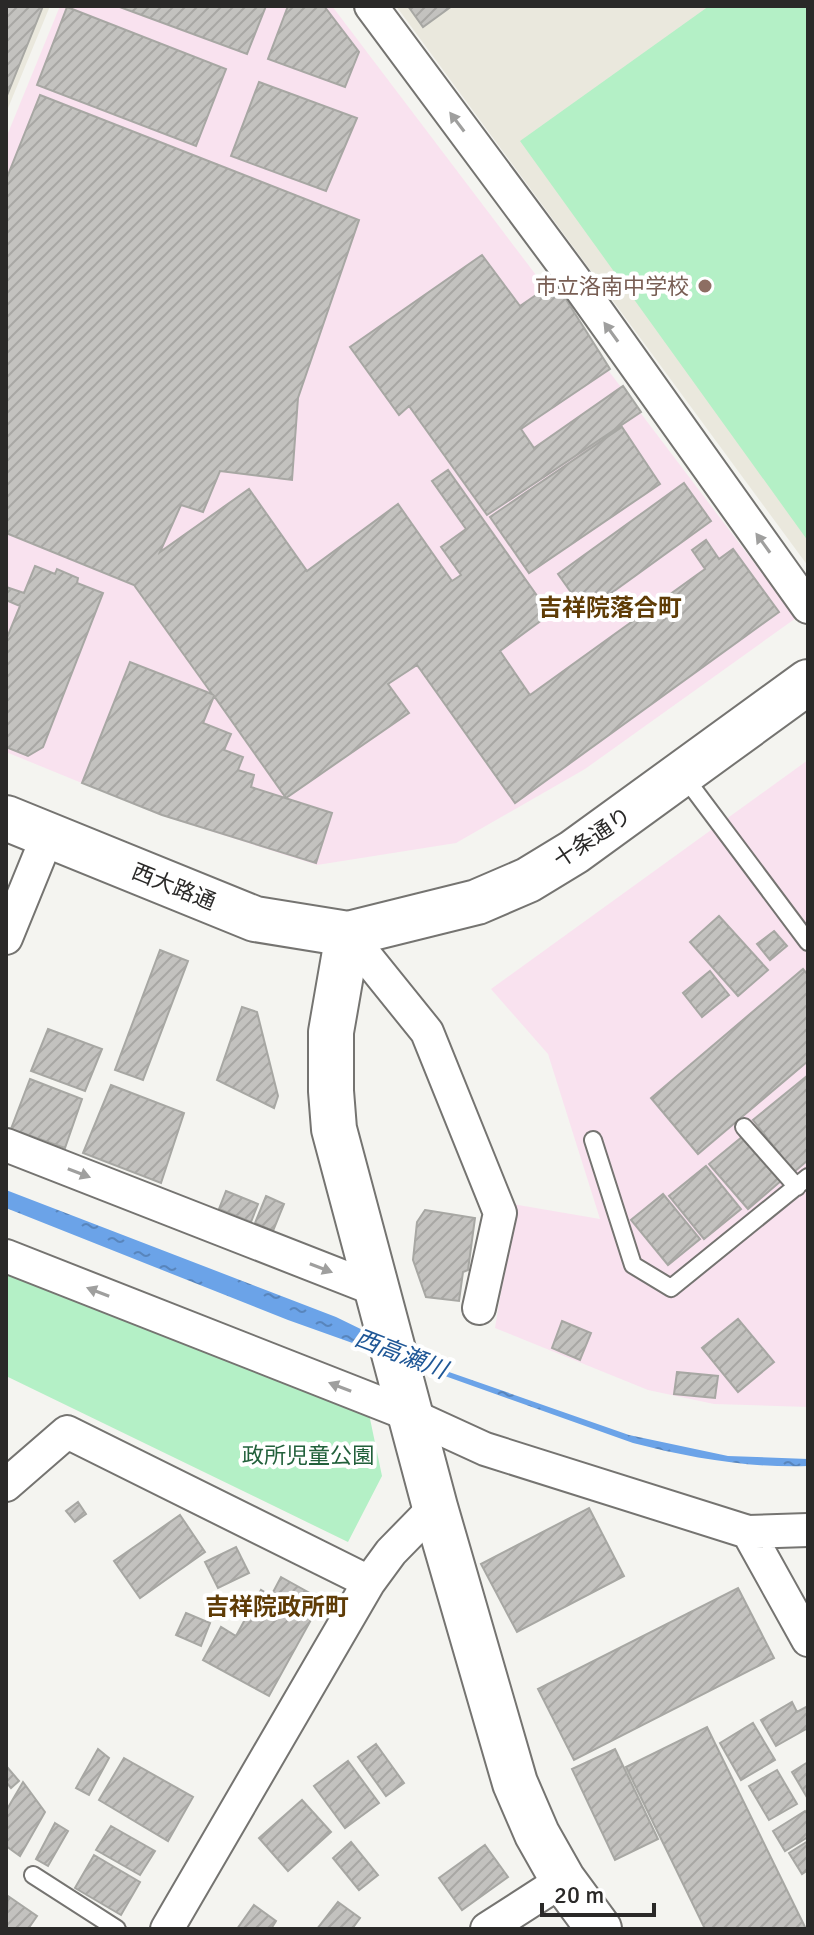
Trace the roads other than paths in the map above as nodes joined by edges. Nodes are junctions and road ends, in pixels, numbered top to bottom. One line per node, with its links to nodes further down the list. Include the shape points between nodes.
1 (371, 6): 2 (street, one-way to 1)
2 (808, 607)
3 (808, 682): 4 (street, 十条通り)
4 (682, 774): 7 (street, 十条通り, via 528,880 477,902); 9 (lane)
5 (6, 818): 6 (street, 西大路通)
6 (48, 835): 7 (street, 西大路通, via 255,919); 8 (street)
7 (348, 934): 15 (street, via 331,1032 334,1129); 16 (street, via 427,1032 500,1213)
8 (6, 938)
9 (808, 942)
10 (744, 1127): 13 (lane)
11 (593, 1140): 13 (lane, via 633,1265 671,1288)
12 (6, 1145): 15 (street, one-way to 15)
13 (802, 1182)
14 (6, 1256): 17 (street, one-way to 14)
15 (379, 1297): 17 (street)
16 (479, 1308)
17 (410, 1408): 19 (street); 21 (street, via 485,1449)
18 (6, 1485): 22 (street, via 67,1432)
19 (435, 1507): 22 (street); 25 (street, via 515,1783)
20 (808, 1530): 21 (street)
21 (748, 1532): 23 (street)
22 (369, 1582): 27 (street)
23 (808, 1640)
24 (33, 1875): 26 (lane)
25 (563, 1880): 28 (street); 29 (street)
26 (117, 1929)
27 (167, 1929)
28 (487, 1929)
29 (599, 1929)

